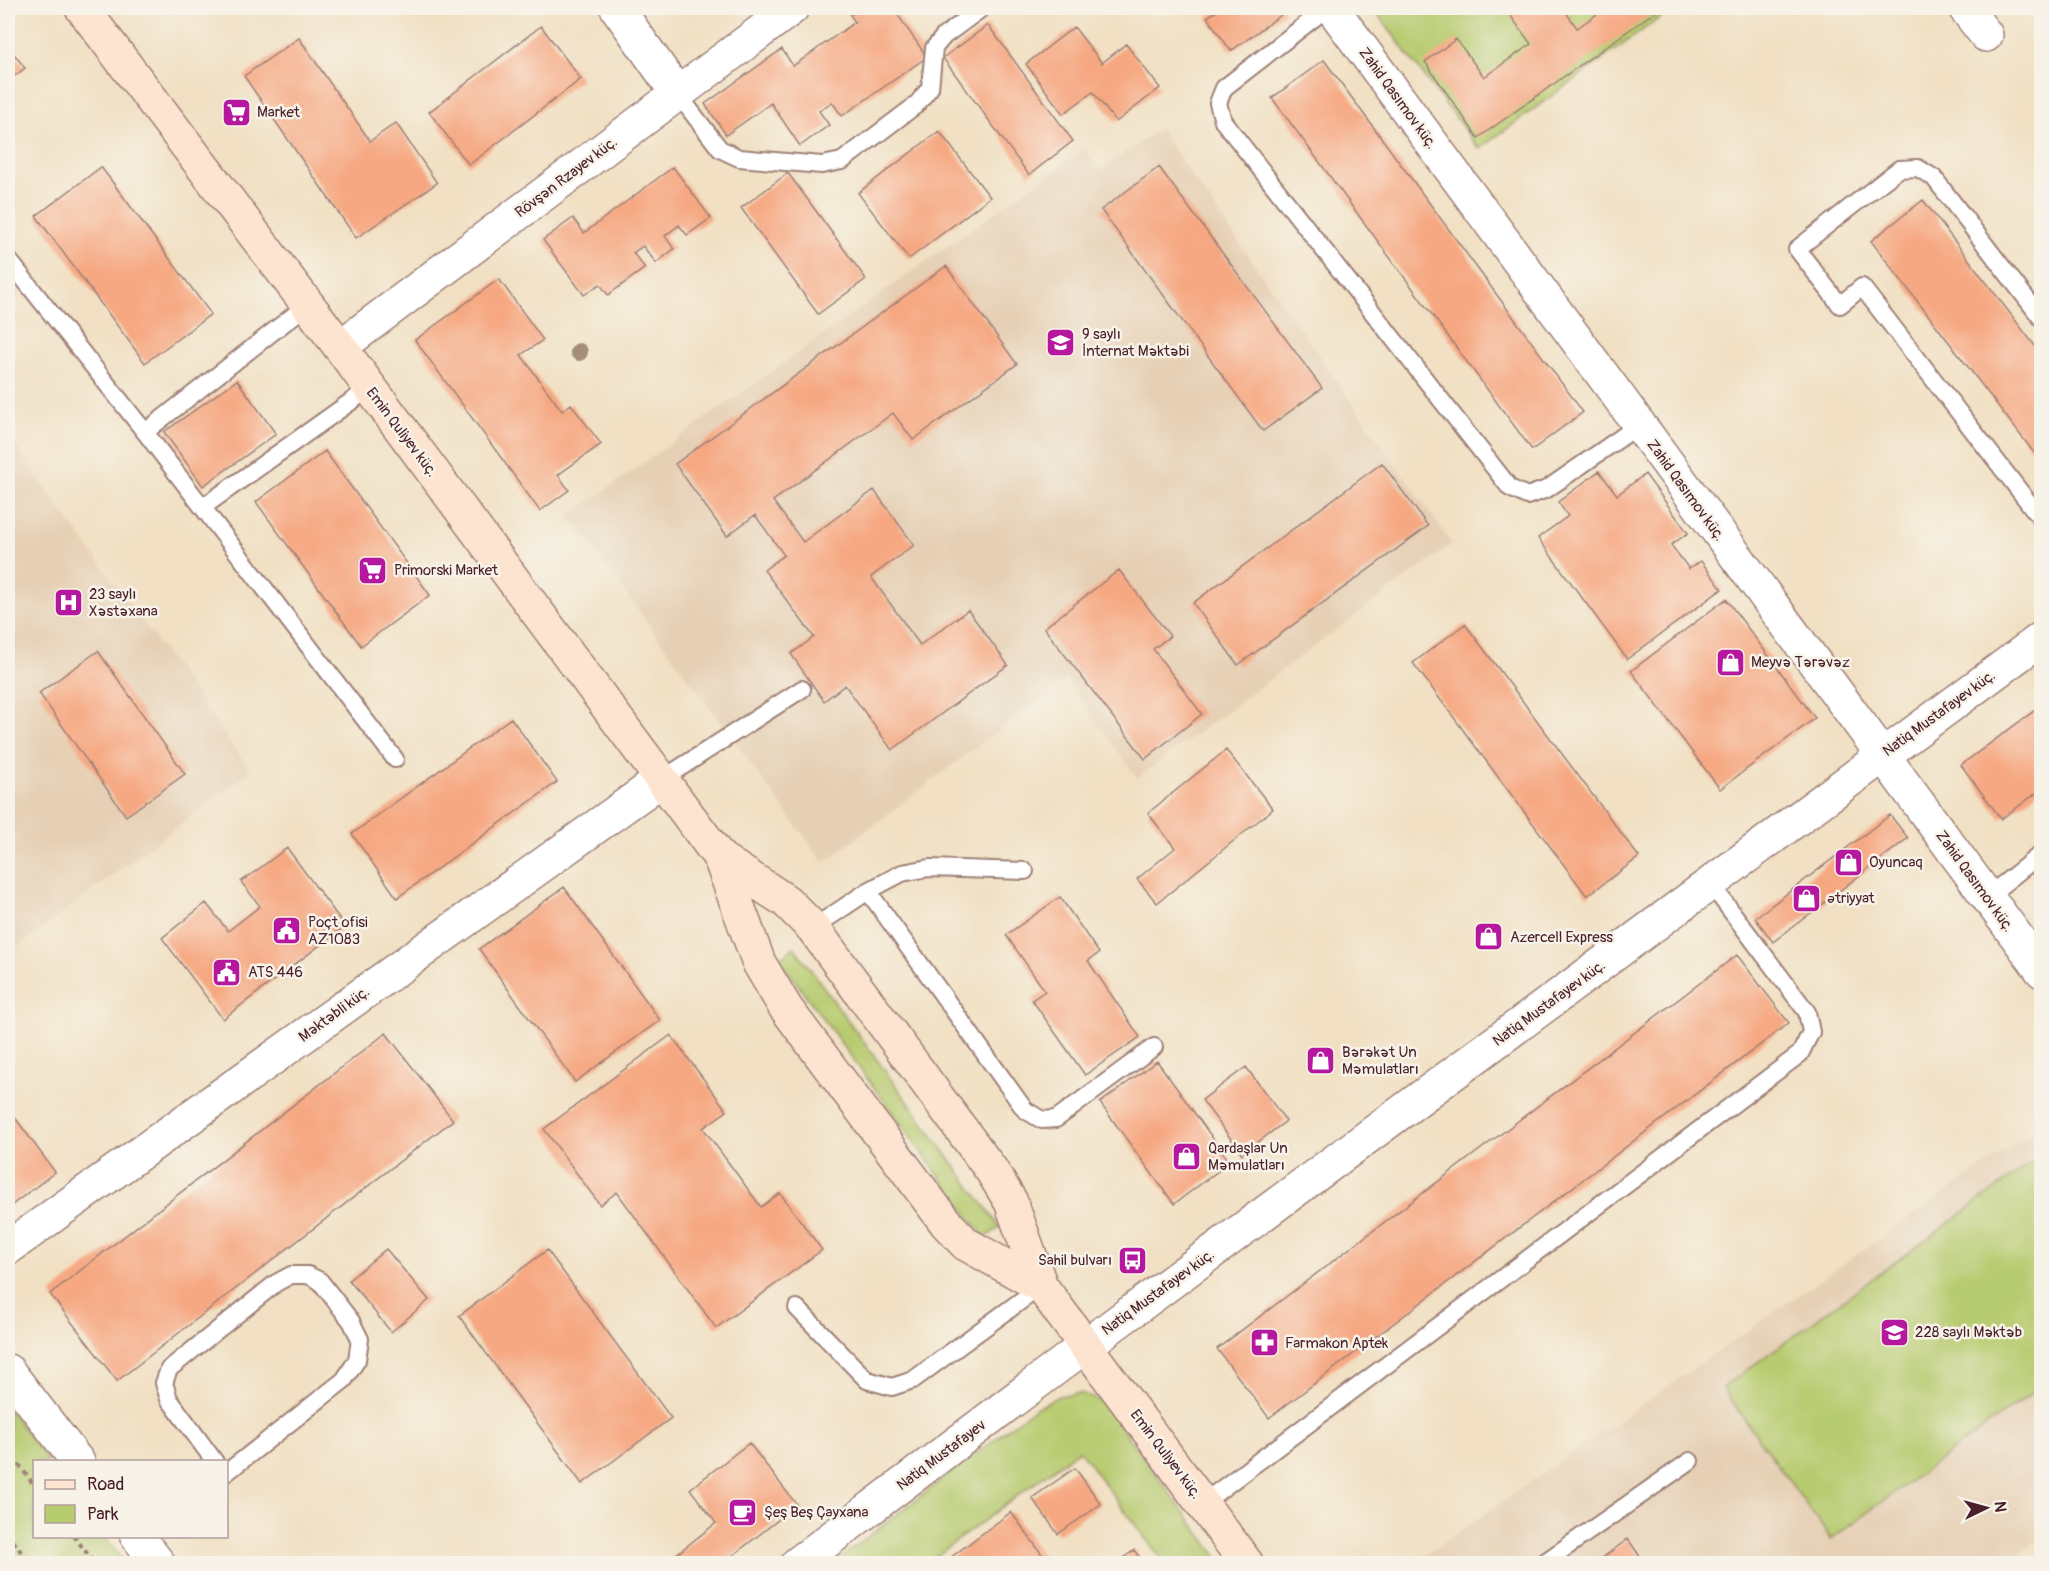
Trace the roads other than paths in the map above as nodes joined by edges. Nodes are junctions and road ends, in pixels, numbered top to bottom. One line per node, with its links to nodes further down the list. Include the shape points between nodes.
1 (82, 8): 11 (street, Emin Quliyev küç.)
2 (617, 8): 9 (street)
3 (792, 8): 9 (street, Rövşən Rzayev küç.)
4 (982, 8): 9 (lane, via 934,48 930,88 916,105 842,161 822,165 739,158 720,149)
5 (1327, 8): 15 (lane, via 1224,88 1218,103 1223,121 1510,488 1527,496 1547,489)
6 (1332, 8): 15 (street, Zahid Qasımov küç.)
7 (1965, 8): 8 (street)
8 (1986, 35)
9 (678, 93): 13 (street, Rövşən Rzayev küç.)
10 (8, 259): 16 (lane)
11 (307, 305): 13 (street, Emin Quliyev küç.); 16 (lane)
12 (2042, 319): 18 (lane, via 1934,178 1918,168 1899,169 1797,249 1840,305 1862,287)
13 (340, 348): 14 (street, Emin Quliyev küç.)
14 (370, 388): 17 (lane); 23 (street, Emin Quliyev küç.)
15 (1639, 425): 21 (street, Zahid Qasımov küç.)
16 (145, 432): 17 (lane)
17 (203, 507): 22 (lane)
18 (2042, 520)
19 (2042, 638): 21 (street, Natiq Mustafayev küç.)
20 (802, 689): 23 (lane)
21 (1882, 755): 27 (street, Natiq Mustafayev küç.); 29 (street, Zahid Qasımov küç.)
22 (395, 759)
23 (661, 780): 25 (street, Emin Quliyev küç.); 33 (street, Məktəbli küç.)
24 (2042, 853): 29 (lane)
25 (720, 858): 30 (street, via 786,901); 34 (street, via 759,963 784,1007 966,1244)
26 (1024, 871): 28 (lane, via 929,868 902,873)
27 (1710, 883): 36 (street, Natiq Mustafayev küç.); 42 (lane, via 1807,1012 1811,1032 1800,1053)
28 (868, 891): 30 (lane); 32 (lane, via 1026,1110 1042,1120 1056,1119)
29 (1987, 897): 31 (street, Zahid Qasımov küç.)
30 (813, 928): 34 (street, via 992,1171 1011,1202)
31 (2042, 972)
32 (1154, 1047)
33 (8, 1248)
34 (1041, 1286): 35 (lane, via 913,1380 892,1387 867,1380); 36 (street, Emin Quliyev küç.)
35 (797, 1308)
36 (1085, 1346): 42 (street, Emin Quliyev küç.); 43 (street, Natiq Mustafayev)
37 (8, 1371): 38 (street)
38 (77, 1460)
39 (214, 1460): 41 (lane, via 169,1399 164,1383 169,1369 276,1283 291,1275 308,1275 320,1281 360,1339 357,1360 344,1380)
40 (1690, 1461): 45 (lane)
41 (228, 1471)
42 (1203, 1503): 44 (street, Emin Quliyev küç.)
43 (796, 1563)
44 (1247, 1563)
45 (1542, 1563)

